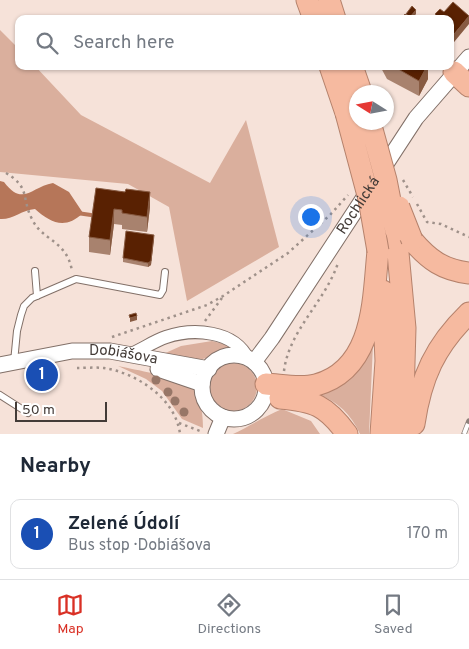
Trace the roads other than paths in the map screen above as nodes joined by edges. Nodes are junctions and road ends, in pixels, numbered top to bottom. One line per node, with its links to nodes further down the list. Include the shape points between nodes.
1 (307, 0): 3 (highway)
2 (329, 0): 4 (highway)
3 (313, 15)
4 (334, 15)
5 (469, 57): 8 (street, Rochlická)
6 (331, 70): 12 (highway, bridge, via 369,199)
7 (353, 70): 9 (highway)
8 (462, 79): 20 (street, Rochlická, via 416,118 272,338)
9 (359, 85)
10 (372, 130): 11 (highway, bridge)
11 (404, 235): 15 (highway, via 435,264 453,271); 31 (highway, via 405,399)
12 (378, 251): 24 (highway, via 370,323 362,347 350,363 333,377 316,385); 30 (highway, via 386,326)
13 (35, 271): 16 (lane)
14 (165, 272): 16 (lane, via 160,295 76,279)
15 (469, 272)
16 (38, 296): 21 (lane, via 24,306)
17 (469, 313): 32 (highway, via 435,353 422,382)
18 (143, 348): 19 (street, Dobiášova); 20 (street, via 187,333 209,333 229,338 244,349); 22 (street, Dobiášova)
19 (37, 356): 21 (street, Dobiášova); 23 (street, Dobiášova, via 109,357 132,361)
20 (251, 360): 22 (street, via 227,356); 24 (street)
21 (7, 363)
22 (208, 368): 23 (street)
23 (202, 384): 27 (street, via 209,406)
24 (272, 386): 27 (street, via 260,406 245,417); 29 (highway, via 324,409)
25 (0, 395): 26 (lane)
26 (28, 413)
27 (224, 417): 28 (street)
28 (216, 434)
29 (347, 434)
30 (381, 434)
31 (402, 434)
32 (413, 434)

